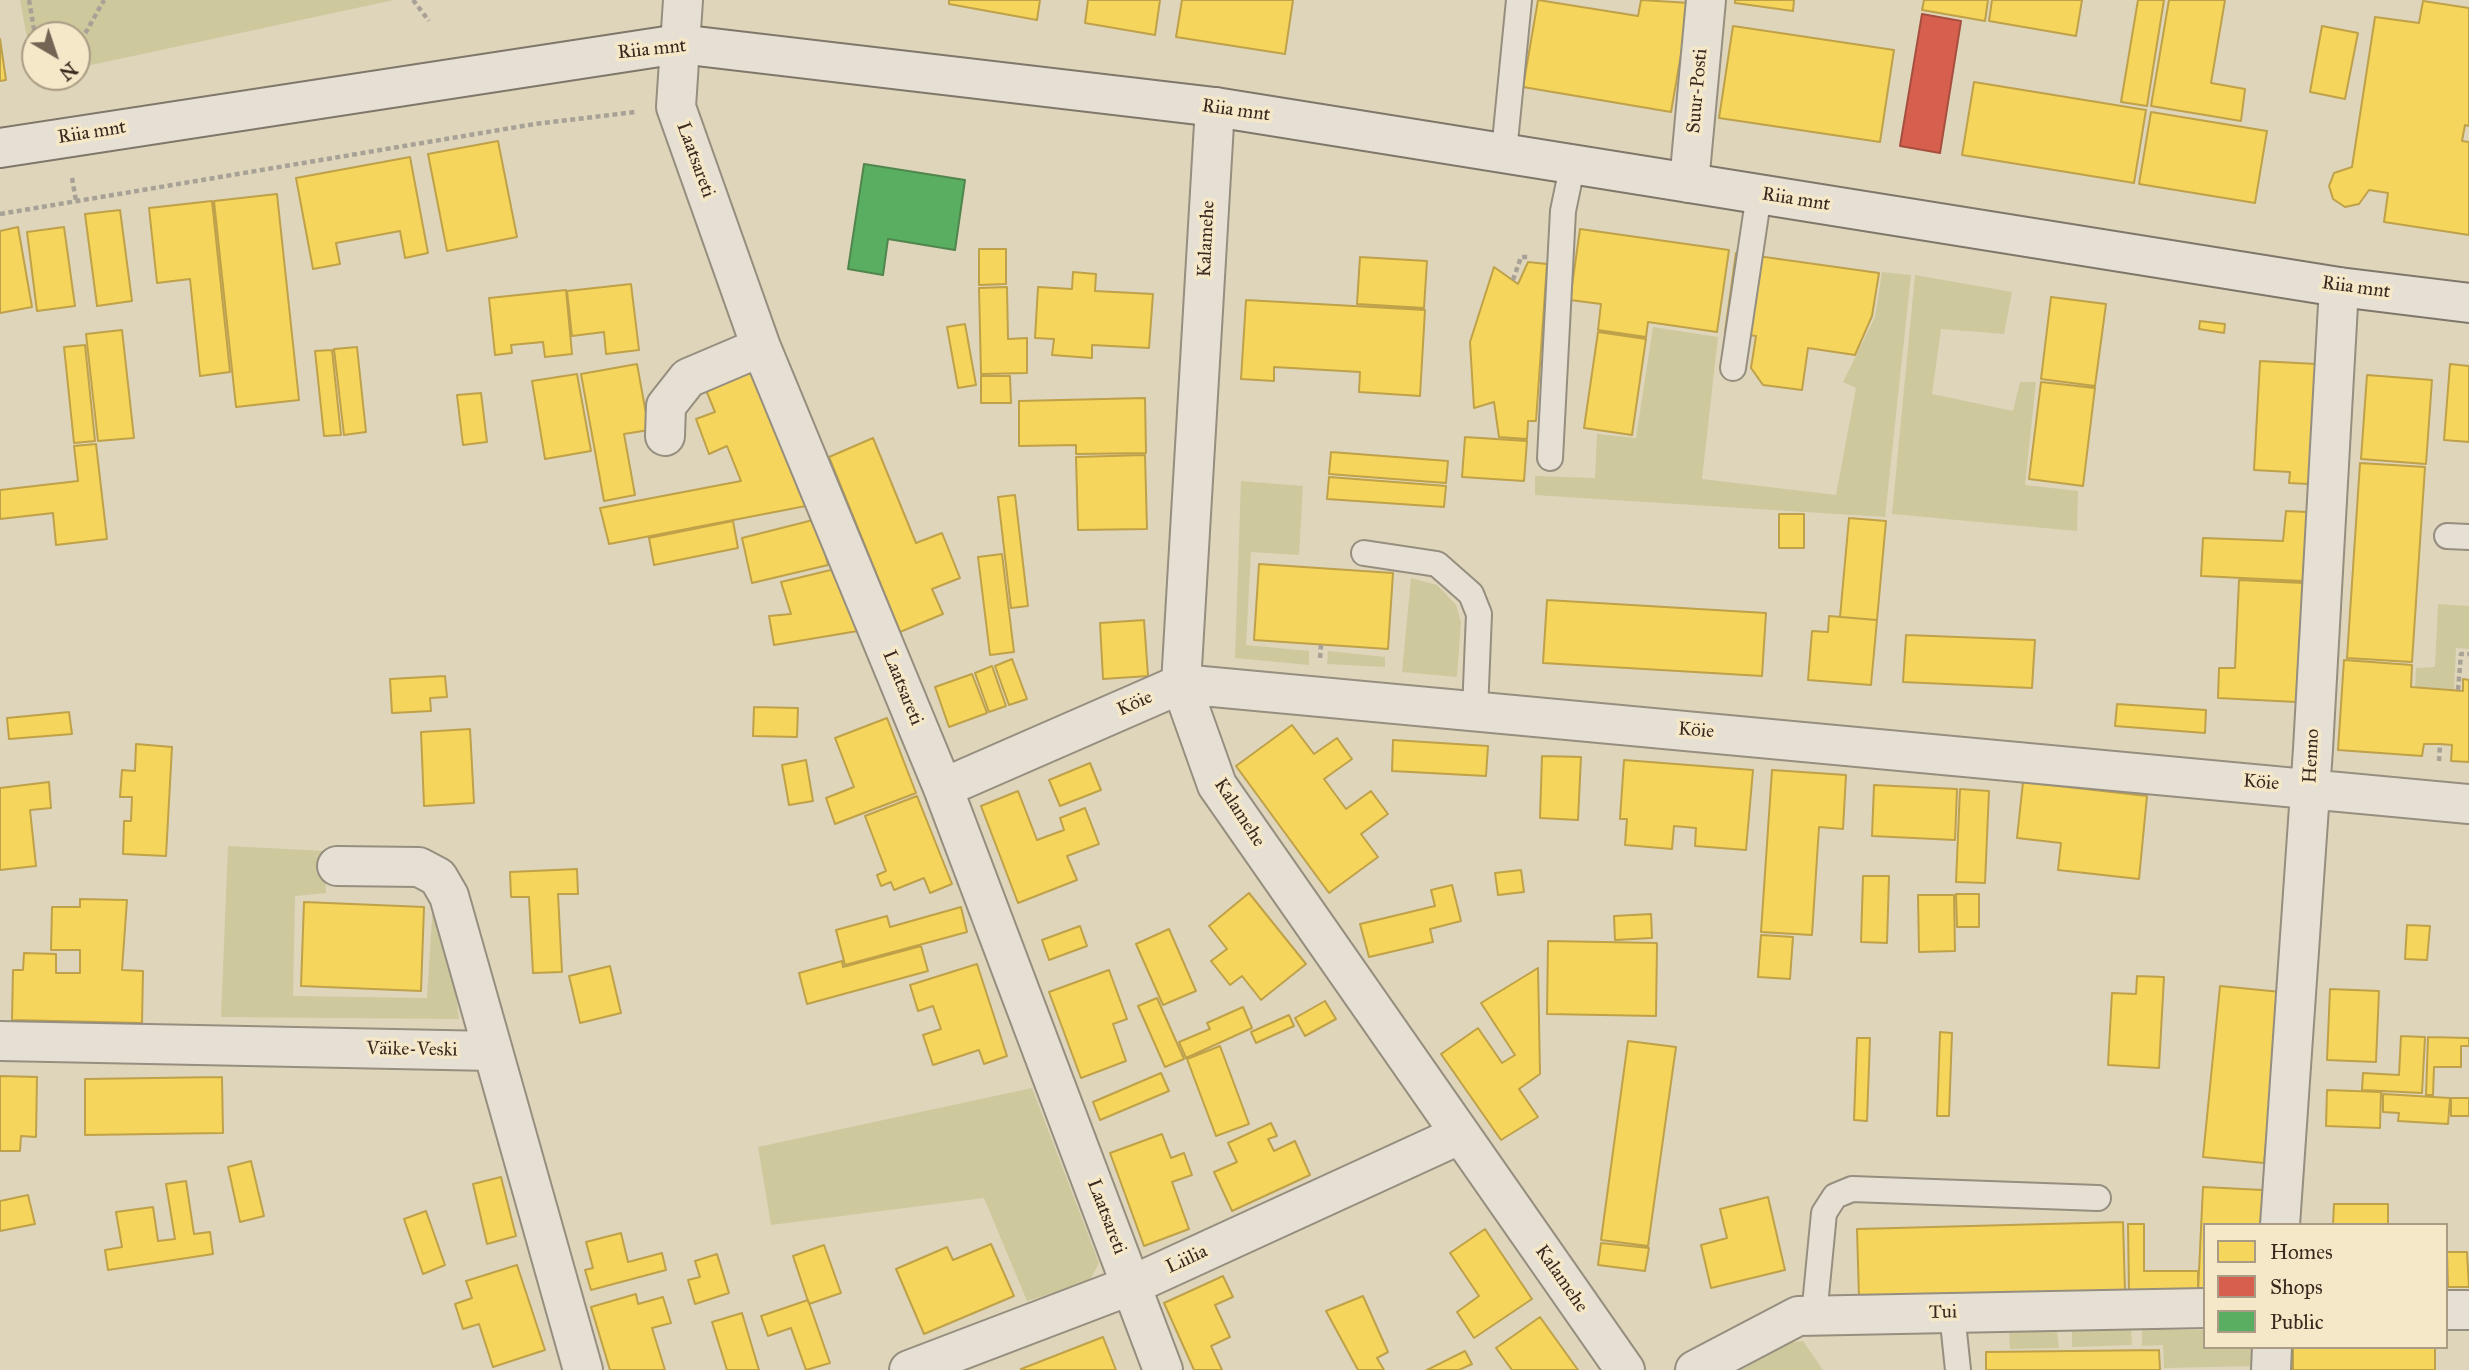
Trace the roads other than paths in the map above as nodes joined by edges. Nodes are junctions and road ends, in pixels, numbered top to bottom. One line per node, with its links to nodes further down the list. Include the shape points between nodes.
1 (683, 0): 4 (street, Laatsareti)
2 (1519, 0): 7 (lane)
3 (1706, 0): 9 (street, Suur-Posti)
4 (679, 44): 5 (street, Riia mnt); 6 (street, Riia mnt); 13 (street, Laatsareti, via 676,107)
5 (1215, 107): 7 (street, Riia mnt); 18 (street, Kalamehe)
6 (0, 148)
7 (1504, 152): 8 (street, Riia mnt)
8 (1573, 163): 9 (street, Riia mnt); 16 (lane, via 1563,211)
9 (1689, 183): 10 (street, Riia mnt)
10 (1759, 194): 11 (street, Riia mnt); 14 (lane)
11 (2339, 287): 12 (street, Riia mnt); 21 (street, Henno)
12 (2469, 303)
13 (761, 347): 15 (street, via 688,378 666,405); 20 (street, Laatsareti)
14 (1733, 368)
15 (665, 436)
16 (1549, 458)
17 (1364, 553): 19 (lane, via 1437,564 1471,594 1479,614)
18 (1181, 684): 19 (street, Köie); 20 (street, Köie); 26 (street, Kalamehe, via 1217,785)
19 (1475, 711): 21 (street, Köie)
20 (943, 788): 29 (street, Laatsareti)
21 (2310, 788): 22 (street, Köie); 28 (street, Henno)
22 (2469, 804)
23 (337, 866): 25 (street, via 419,867 438,877 449,896)
24 (0, 1041): 25 (street, Väike-Veski)
25 (493, 1051): 37 (street)
26 (1459, 1135): 29 (street, Liilia); 39 (street, Kalamehe)
27 (2098, 1198): 34 (lane, via 1852,1189 1835,1196 1824,1213)
28 (2280, 1223)
29 (1132, 1286): 36 (street, Liilia); 38 (street, Laatsareti)
30 (2203, 1308): 33 (street, Tui)
31 (2448, 1310): 32 (street)
32 (2469, 1310)
33 (1952, 1313): 34 (street, Tui); 41 (lane)
34 (1814, 1316): 40 (street, Tui, via 1798,1316)
35 (2272, 1349): 42 (street)
36 (915, 1369)
37 (583, 1370)
38 (1163, 1370)
39 (1625, 1370)
40 (1695, 1370)
41 (1958, 1370)
42 (2271, 1370)

